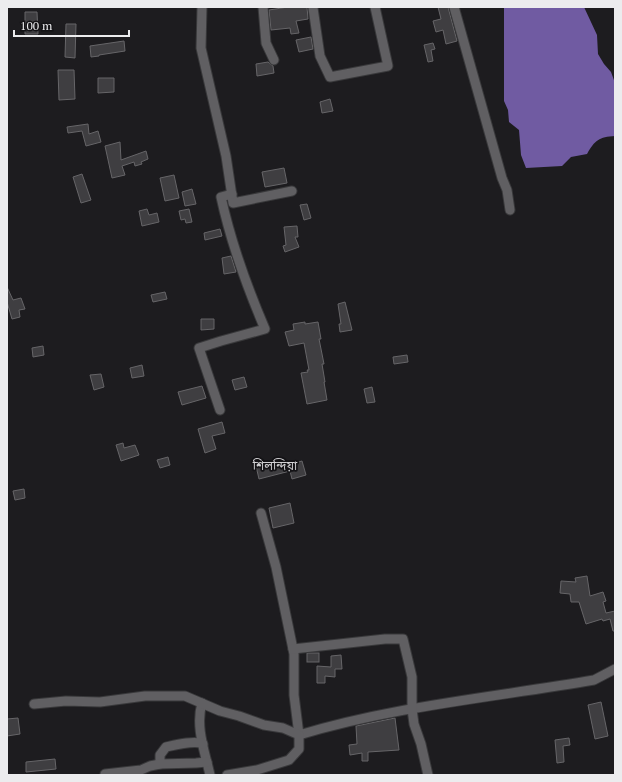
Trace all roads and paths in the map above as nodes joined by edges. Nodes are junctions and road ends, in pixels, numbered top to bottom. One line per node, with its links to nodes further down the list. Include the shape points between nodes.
1 (202, 7): 8 (street, via 201,48 226,156)
2 (263, 7): 6 (street, via 266,43)
3 (375, 7): 5 (street, via 388,66 330,77 320,56)
4 (454, 7): 9 (street, via 507,190)
5 (313, 8)
6 (274, 60)
7 (292, 192): 8 (street, via 233,203)
8 (232, 194): 10 (street, via 221,198 227,226 265,329 199,348)
9 (510, 210)
10 (220, 410)
11 (262, 513): 12 (street)
12 (293, 649): 16 (street, via 403,639 412,677); 17 (street, via 294,695)
13 (615, 669): 16 (street, via 594,680)
14 (202, 703): 15 (street, via 185,696 145,696 100,702 66,701); 17 (street, via 220,712 283,728); 18 (street, via 199,717)
15 (34, 704)
16 (412, 709): 17 (street); 25 (street)
17 (299, 735): 21 (street, via 299,749 289,760)
18 (203, 744): 19 (street); 20 (street, via 193,742 166,747 160,755)
19 (207, 762): 20 (street); 23 (street)
20 (160, 764): 22 (street, via 140,770)
21 (258, 772): 24 (street)
22 (105, 774)
23 (210, 775)
24 (227, 775)
25 (428, 775)

